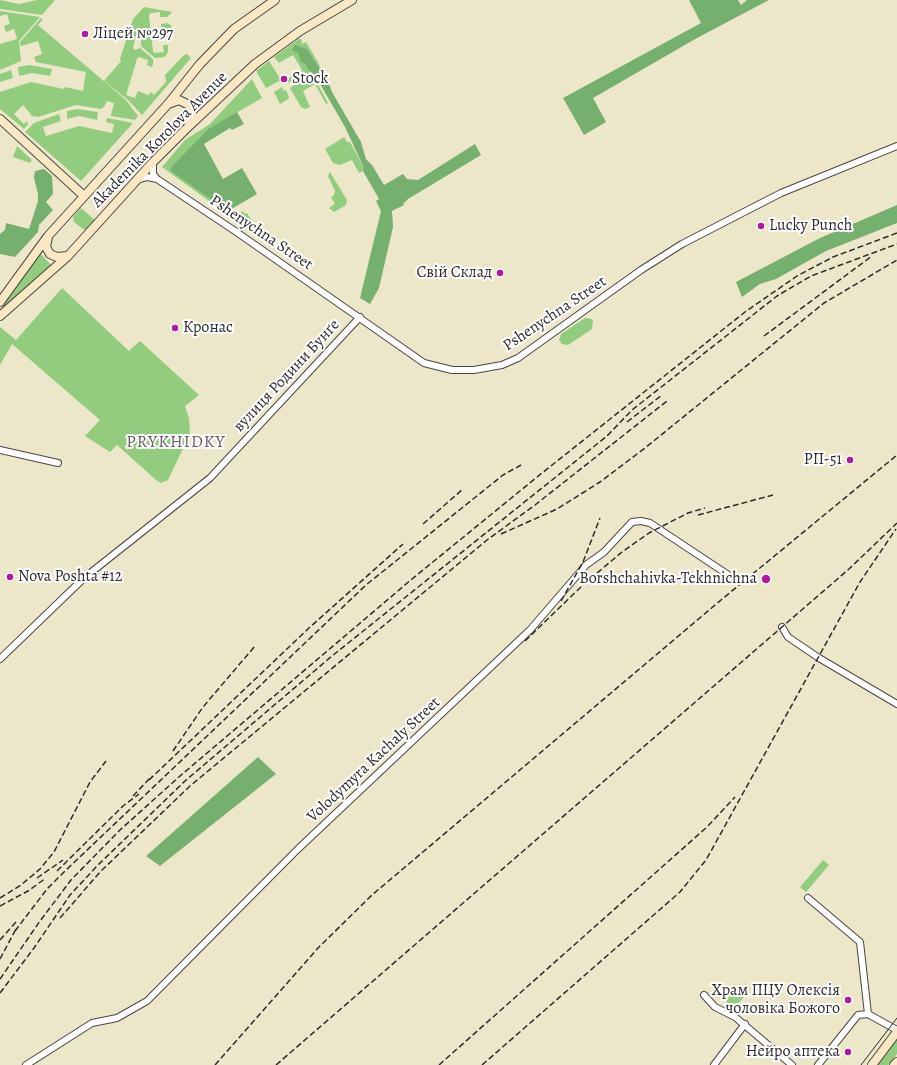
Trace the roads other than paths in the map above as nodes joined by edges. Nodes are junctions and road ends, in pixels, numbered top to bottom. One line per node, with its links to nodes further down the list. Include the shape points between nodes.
1 (275, 0): 3 (main road, Akademika Korolova Avenue, via 234,29 200,64)
2 (352, 0): 5 (main road, Akademika Korolova Avenue, via 300,31 268,54)
3 (168, 104): 5 (main road, via 179,100 189,105 192,114); 10 (main road, Akademika Korolova Avenue)
4 (0, 120): 10 (main road)
5 (189, 126): 7 (main road, Akademika Korolova Avenue)
6 (897, 146): 15 (street, Pshenychna Street, via 781,193 682,244 523,354 502,365 474,370 452,370 424,363)
7 (152, 162): 8 (street, via 153,174); 9 (main road, Akademika Korolova Avenue)
8 (157, 179): 9 (street, via 147,177); 15 (street, Pshenychna Street)
9 (135, 181): 12 (main road, Akademika Korolova Avenue)
10 (84, 196): 11 (main road, Akademika Korolova Avenue)
11 (48, 236): 12 (main road, via 46,247 50,254 57,257); 13 (main road, Akademika Korolova Avenue)
12 (68, 256): 14 (main road, Akademika Korolova Avenue)
13 (0, 302)
14 (0, 316)
15 (360, 317): 20 (street, вулиця Родини Бунґе, via 210,478 84,578)
16 (0, 450): 17 (street)
17 (58, 463)
18 (733, 578): 28 (street, Volodymyra Kachaly Street, via 650,523 641,520 632,522 604,552 586,565 530,630 298,849 147,1001 117,1018 92,1023)
19 (782, 627): 21 (street, via 788,637 819,658)
20 (0, 659)
21 (897, 704)
22 (808, 898): 24 (street, via 860,942)
23 (704, 995): 25 (street, via 715,1007)
24 (868, 1014): 26 (street); 31 (street, via 858,1015)
25 (745, 1024): 29 (street); 30 (street)
26 (897, 1031): 32 (main road)
27 (897, 1062): 33 (main road)
28 (26, 1065)
29 (714, 1065)
30 (792, 1065)
31 (818, 1065)
32 (872, 1065)
33 (894, 1065)

